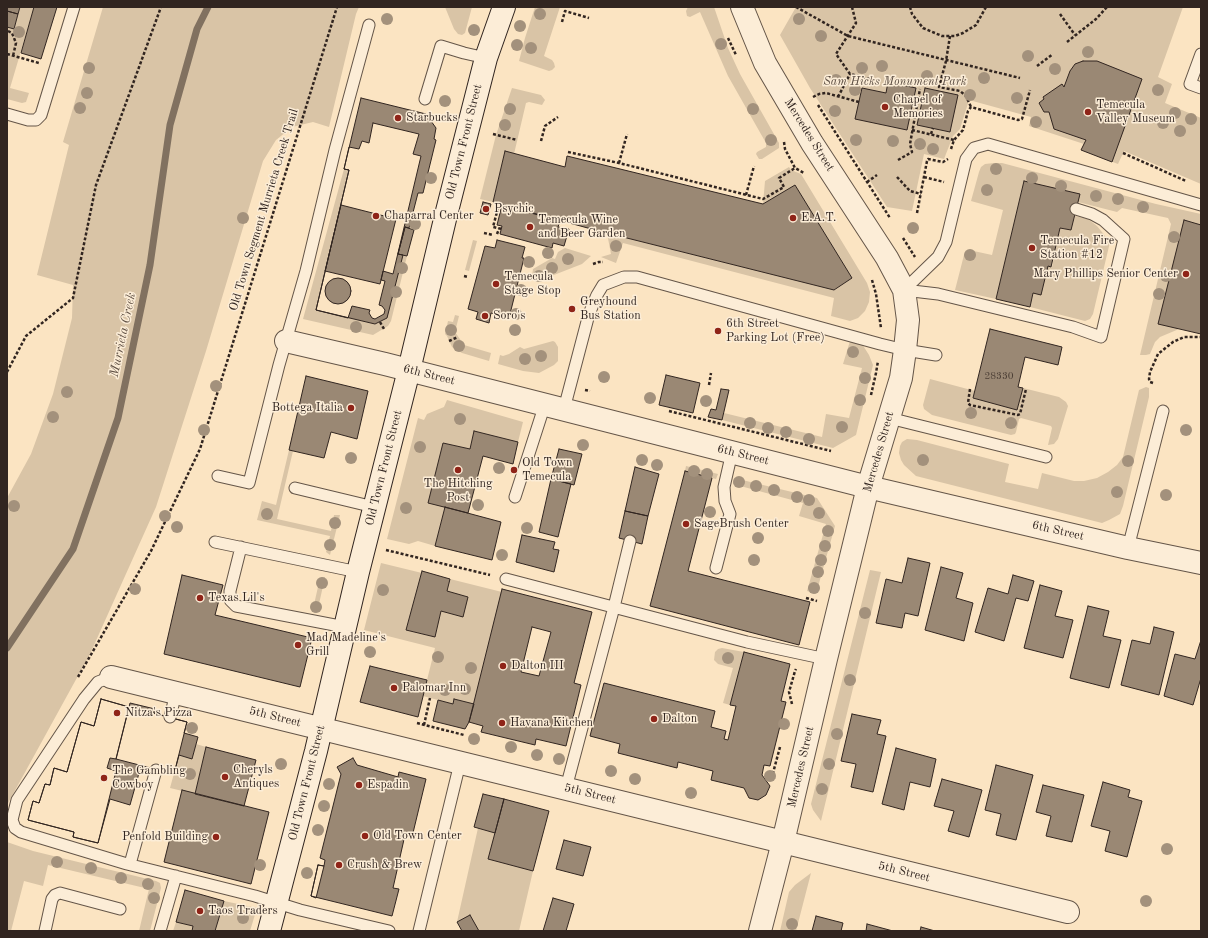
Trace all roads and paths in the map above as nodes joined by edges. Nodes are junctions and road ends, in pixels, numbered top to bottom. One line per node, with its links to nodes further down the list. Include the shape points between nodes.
1 (74, 7): 29 (lane)
2 (161, 7): 90 (path, via 96,185 73,298 26,336)
3 (337, 7): 126 (path, Old Town Segment Murrieta Creek Trail, via 200,449 151,551)
4 (504, 7): 25 (street, Old Town Front Street)
5 (742, 7): 79 (street, Mercedes Street, via 765,63 812,143 887,258)
6 (796, 7): 18 (path)
7 (852, 7): 18 (path, via 856,23)
8 (910, 7): 19 (path, via 923,28 942,36)
9 (986, 7): 19 (path, via 976,25 963,33)
10 (1107, 7): 16 (path)
11 (1060, 14): 16 (path)
12 (589, 18): 13 (path, via 566,11)
13 (562, 22)
14 (369, 25): 84 (lane)
15 (8, 31): 24 (path, via 16,43)
16 (1076, 34): 20 (path)
17 (728, 35): 26 (path)
18 (848, 36): 27 (path); 30 (path, via 836,54)
19 (950, 36): 27 (path)
20 (1067, 42)
21 (7, 54): 24 (path)
22 (1053, 54): 28 (path)
23 (1201, 54): 33 (lane, via 1190,84)
24 (13, 56): 29 (path)
25 (486, 58): 38 (lane, via 441,46); 89 (street, Old Town Front Street)
26 (738, 60)
27 (946, 61): 31 (path); 40 (path, via 939,87 960,91 966,96)
28 (1037, 66)
29 (55, 68): 41 (lane, via 41,115 36,120)
30 (850, 74): 32 (path); 37 (path)
31 (1020, 78)
32 (870, 79)
33 (1201, 88)
34 (920, 89): 44 (path)
35 (810, 93): 36 (path)
36 (813, 97): 37 (path, via 826,93); 61 (path)
37 (838, 97): 39 (path)
38 (425, 99)
39 (859, 102)
40 (971, 107)
41 (7, 114)
42 (558, 117): 50 (path, via 545,126)
43 (932, 128): 47 (path)
44 (912, 130): 47 (path); 54 (path, via 912,152)
45 (493, 134): 48 (path)
46 (627, 134): 55 (path)
47 (932, 134): 49 (path)
48 (517, 140)
49 (954, 140)
50 (541, 141)
51 (783, 141): 57 (path)
52 (568, 152): 55 (path)
53 (1123, 153): 62 (path)
54 (898, 160)
55 (619, 163): 64 (path)
56 (754, 166): 64 (path)
57 (796, 168): 58 (path); 64 (path, via 779,178 784,187 764,199)
58 (805, 174)
59 (877, 175): 61 (path)
60 (897, 177): 63 (path, via 910,191)
61 (867, 182): 68 (path)
62 (1192, 184)
63 (921, 194)
64 (746, 195)
65 (1201, 205): 75 (lane, via 988,144 974,148 966,159 946,242 938,257)
66 (498, 208): 70 (path, via 493,227 500,229)
67 (1076, 210): 79 (lane, via 1103,220 1124,239 1101,337 1073,327 938,294)
68 (893, 223)
69 (484, 233): 71 (path)
70 (497, 234)
71 (492, 235)
72 (901, 235): 75 (path)
73 (603, 262): 74 (path)
74 (593, 264)
75 (924, 271): 79 (lane)
76 (869, 274): 86 (path, via 882,328)
77 (464, 276): 78 (path)
78 (468, 277)
79 (904, 290): 87 (street, Mercedes Street, via 908,320)
80 (380, 322): 81 (path)
81 (384, 329)
82 (458, 336): 85 (path)
83 (1201, 337): 92 (path, via 1184,338 1173,342 1158,354 1150,372 1149,379)
84 (286, 341): 89 (street, 6th Street); 106 (lane, via 249,483)
85 (449, 341)
86 (880, 344): 87 (lane); 96 (path); 97 (lane, via 637,277 624,277 603,285 597,295)
87 (905, 350): 88 (lane); 101 (street, Mercedes Street, via 901,378)
88 (936, 355)
89 (409, 370): 97 (street, 6th Street); 110 (street, Old Town Front Street)
90 (7, 372)
91 (711, 373): 93 (path)
92 (1153, 383)
93 (709, 385)
94 (970, 389): 95 (path, via 970,405 1018,415)
95 (1026, 389)
96 (869, 401)
97 (555, 407): 104 (street, 6th Street); 109 (lane)
98 (664, 410): 102 (path)
99 (1163, 411): 115 (lane)
100 (701, 415): 102 (path)
101 (889, 418): 105 (lane); 107 (street, Mercedes Street)
102 (700, 419): 103 (path)
103 (831, 451)
104 (732, 452): 107 (street, 6th Street); 117 (lane, via 724,487 725,501 730,514)
105 (1046, 457)
106 (218, 476)
107 (868, 487): 115 (street, 6th Street); 124 (street, Mercedes Street)
108 (295, 488): 110 (lane)
109 (515, 496)
110 (374, 507): 113 (street, Old Town Front Street)
111 (630, 541): 122 (lane)
112 (215, 542): 114 (lane)
113 (365, 546): 118 (street, Old Town Front Street); 119 (path)
114 (242, 548): 118 (lane); 123 (lane, via 230,591 230,600 236,606)
115 (1128, 548): 116 (street, 6th Street)
116 (1201, 563)
117 (716, 568)
118 (358, 572): 123 (street, Old Town Front Street)
119 (506, 579): 122 (lane)
120 (806, 598): 121 (path)
121 (819, 602)
122 (614, 607): 124 (lane, via 747,642); 136 (lane)
123 (345, 628): 132 (street, Old Town Front Street)
124 (826, 659): 137 (street, Mercedes Street)
125 (111, 677): 127 (street, 5th Street); 138 (lane, via 98,682 84,699 17,800 12,820 21,832)
126 (76, 680)
127 (176, 693): 129 (lane); 132 (street, 5th Street)
128 (430, 698): 131 (path)
129 (170, 717)
130 (417, 723): 131 (path)
131 (424, 725): 133 (path)
132 (321, 728): 134 (street, 5th Street); 140 (street, Old Town Front Street)
133 (464, 735)
134 (460, 763): 136 (street, 5th Street); 147 (lane)
135 (156, 770): 138 (lane)
136 (566, 788): 137 (street, 5th Street)
137 (783, 842): 142 (street, 5th Street); 148 (street, Mercedes Street)
138 (130, 864): 139 (lane)
139 (176, 876): 140 (lane, via 255,896); 144 (lane)
140 (276, 904): 145 (street, Old Town Front Street); 146 (lane)
141 (120, 909): 143 (lane, via 60,893 52,899)
142 (1068, 912)
143 (45, 931)
144 (160, 931)
145 (269, 931)
146 (389, 931)
147 (420, 931)
148 (760, 931)

